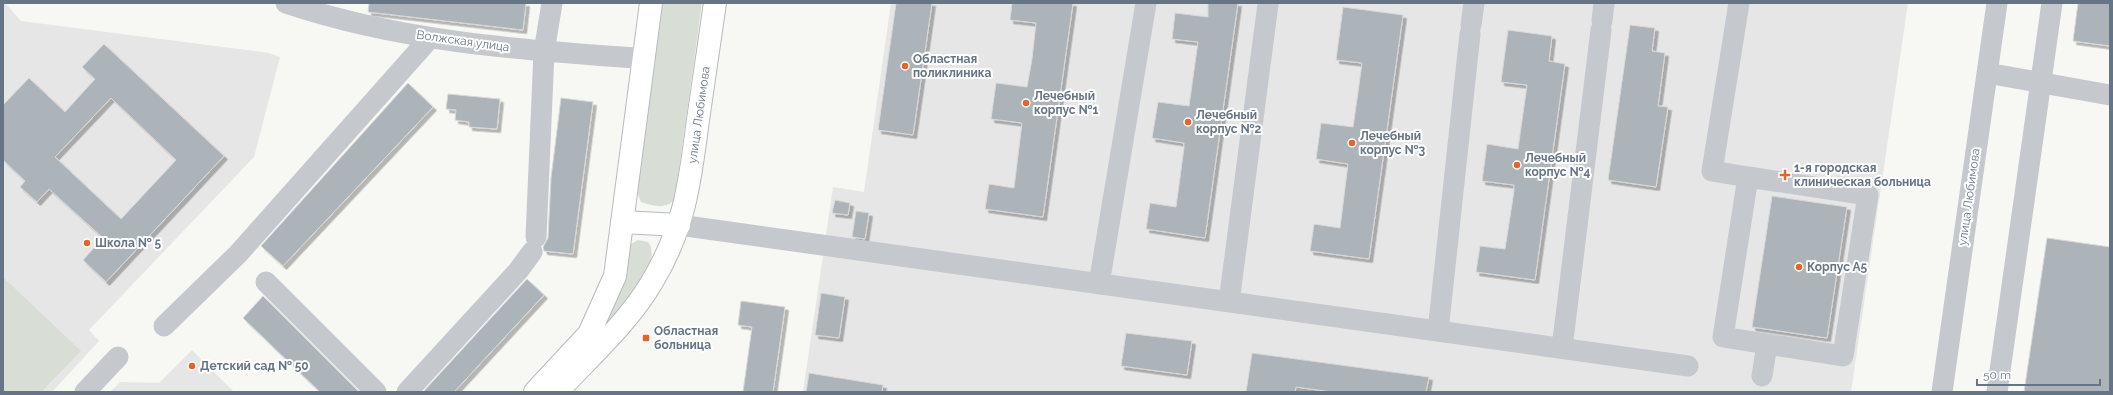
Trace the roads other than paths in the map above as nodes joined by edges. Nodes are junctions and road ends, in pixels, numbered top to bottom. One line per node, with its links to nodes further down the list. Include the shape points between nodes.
1 (286, 3): 12 (street, Волжская улица)
2 (552, 3): 13 (street)
3 (651, 3): 14 (main road)
4 (715, 3): 20 (main road, улица Любимова, via 688,195)
5 (1146, 3): 22 (street)
6 (1474, 3): 25 (street)
7 (1739, 3): 18 (street, via 1712,171)
8 (1997, 3): 15 (street, улица Любимова)
9 (2052, 3): 16 (street)
10 (1268, 4): 23 (street)
11 (1603, 18): 27 (street)
12 (430, 38): 13 (street, Волжская улица); 24 (street, via 238,254)
13 (544, 52): 14 (street, Волжская улица, via 636,58); 33 (street, via 534,245 518,271)
14 (644, 61): 19 (main road)
15 (1987, 73): 16 (street); 36 (street, улица Любимова)
16 (2042, 83): 17 (street); 37 (street)
17 (2110, 95)
18 (1748, 177): 26 (street, via 1723,337); 26 (street, via 1868,195 1842,356)
19 (622, 222): 20 (main road); 34 (main road, via 615,276 589,334)
20 (679, 225): 22 (street); 35 (main road, улица Любимова, via 652,283 630,314)
21 (266, 282): 32 (street)
22 (1099, 284): 23 (street)
23 (1229, 302): 25 (street)
24 (164, 326)
25 (1438, 331): 27 (street)
26 (1767, 344): 30 (street)
27 (1562, 348): 29 (street)
28 (118, 357): 31 (street)
29 (1688, 366)
30 (1762, 376)
31 (85, 392)
32 (376, 392)
33 (407, 392)
34 (536, 392)
35 (557, 392)
36 (1942, 392)
37 (1997, 392)

